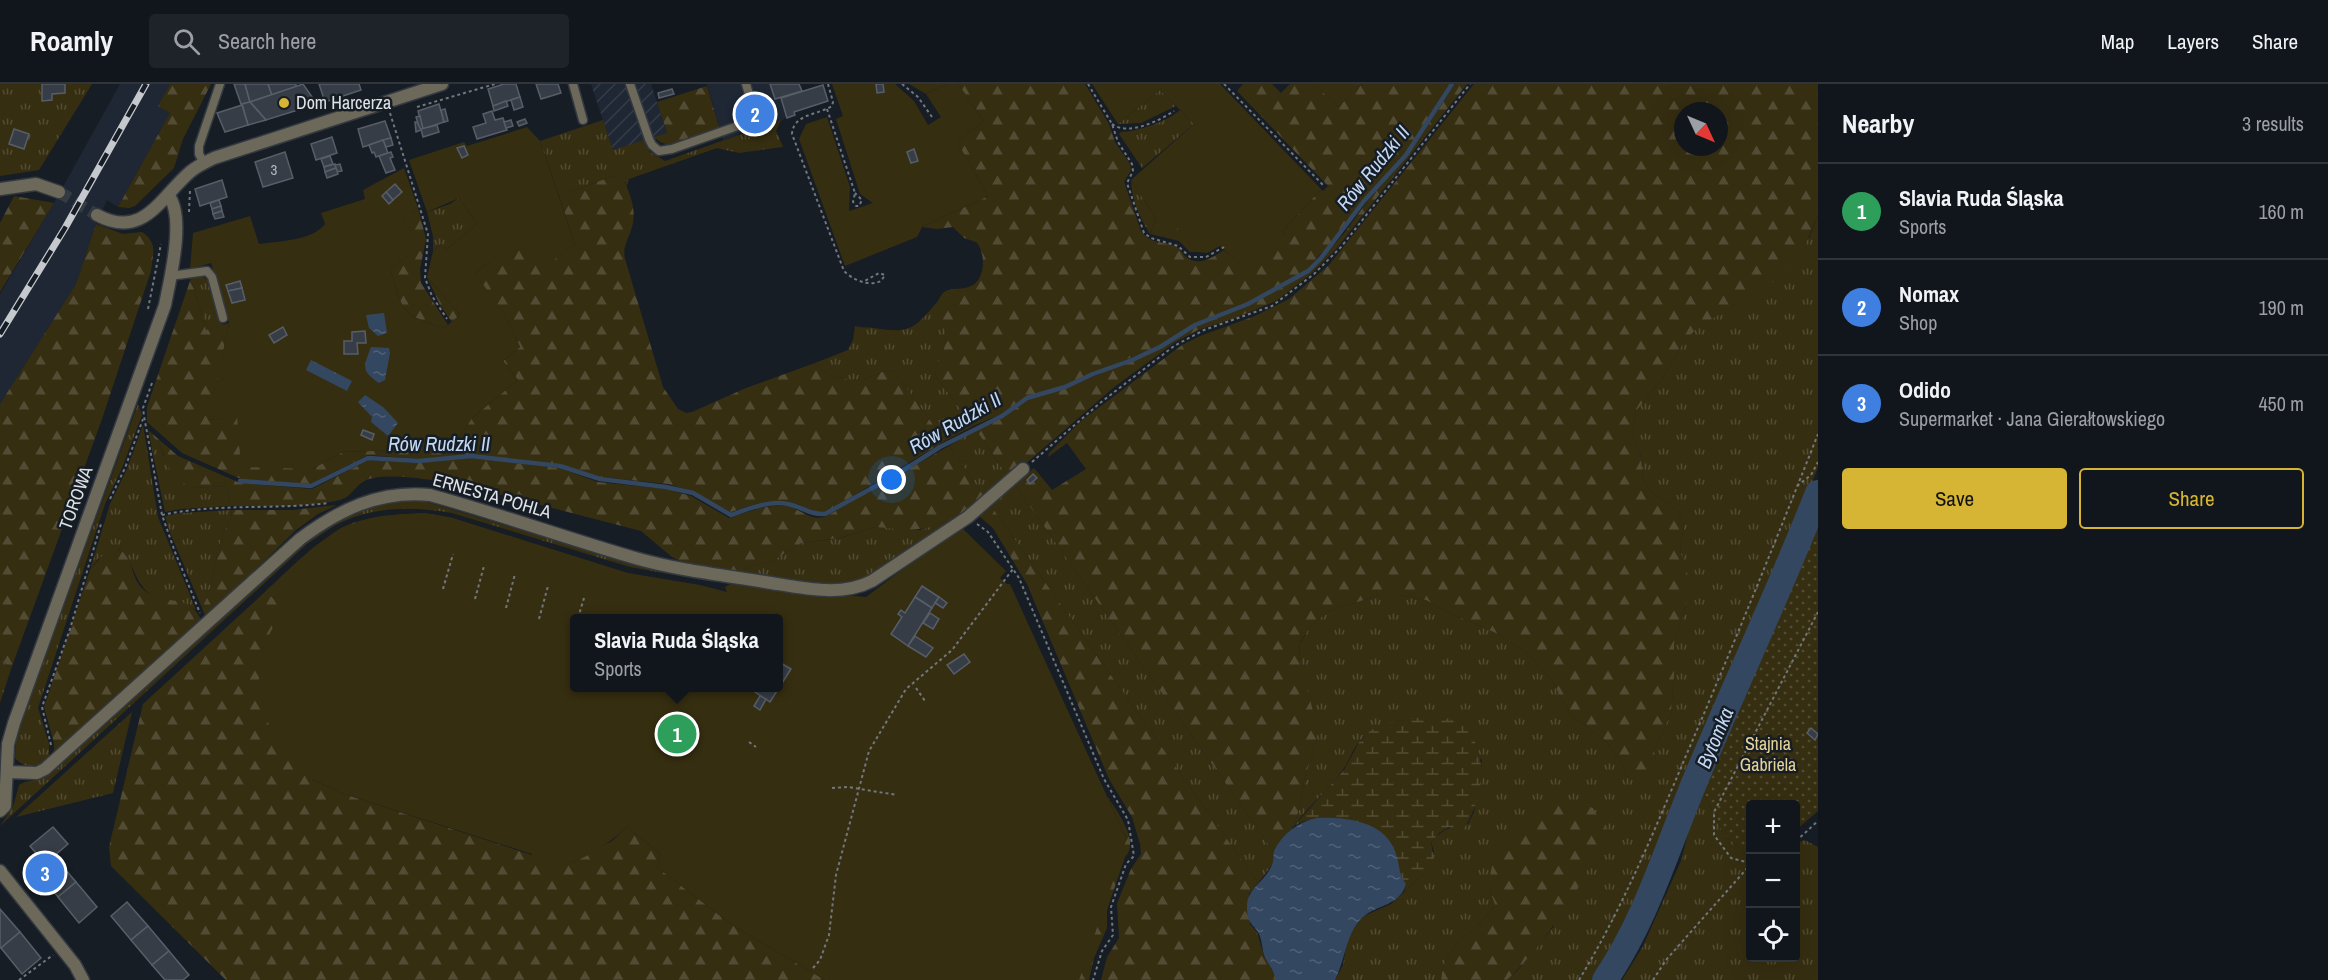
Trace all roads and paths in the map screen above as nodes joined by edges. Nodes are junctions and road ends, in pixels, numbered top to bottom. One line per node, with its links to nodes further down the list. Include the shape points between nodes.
1 (220, 84): 19 (lane, via 199,146)
2 (442, 84): 12 (street)
3 (495, 84): 13 (path)
4 (573, 84): 17 (lane)
5 (630, 84): 6 (lane, via 649,139 659,151 749,122 754,111)
6 (746, 84)
7 (828, 84): 14 (path, via 833,102)
8 (902, 84): 16 (path)
9 (1088, 84): 18 (path)
10 (1224, 84): 20 (path)
11 (1470, 84): 39 (path, via 1341,247 1314,274 1272,306 1204,330 1174,346)
12 (387, 101): 19 (street); 34 (path, via 428,234 425,278)
13 (412, 109)
14 (827, 109): 24 (path); 31 (path, via 800,119 792,134 844,271)
15 (1174, 111): 18 (path, via 1137,126 1120,129)
16 (932, 117)
17 (583, 120)
18 (1112, 124): 29 (path, via 1133,167 1128,187 1147,236 1178,246 1190,257 1206,257)
19 (204, 163): 25 (street)
20 (1324, 186)
21 (191, 187): 27 (path)
22 (0, 189): 23 (street, via 36,184)
23 (59, 192)
24 (855, 193)
25 (168, 195): 26 (street, via 147,215 127,223); 30 (street, TOROWA, via 176,222)
26 (97, 214)
27 (188, 218)
28 (162, 239): 32 (path)
29 (1224, 247)
30 (170, 276): 33 (lane, via 207,271); 64 (street, TOROWA, via 165,305 14,723)
31 (863, 282): 31 (path, via 876,284 885,275 879,273)
32 (147, 314)
33 (223, 318)
34 (447, 319)
35 (154, 378): 36 (path, via 143,408)
36 (144, 416): 41 (path); 43 (path)
37 (1818, 434): 40 (path)
38 (1818, 462): 40 (path, via 1811,475)
39 (1023, 469): 44 (street, ERNESTA POHLA)
40 (1797, 486): 79 (path, via 1636,873 1607,935)
41 (108, 504)
42 (345, 509): 43 (path, via 339,502 293,508 203,508); 44 (street, ERNESTA POHLA, via 383,497 430,495 653,563 813,589 863,586); 58 (street, ERNESTA POHLA, via 300,539)
43 (162, 514): 58 (path)
44 (968, 517): 48 (path, via 988,532)
45 (101, 524): 63 (path, via 42,706)
46 (453, 554): 51 (path)
47 (484, 566): 53 (path)
48 (1013, 569): 66 (path, via 952,650 912,682 899,698 869,751); 78 (path, via 1104,779 1128,820 1134,844 1134,856 1125,864 1111,907 1113,935 1102,951)
49 (516, 574): 54 (path)
50 (548, 586): 57 (path)
51 (443, 589)
52 (584, 598): 56 (path)
53 (475, 599)
54 (506, 608)
55 (1818, 612): 71 (path, via 1714,812 1714,835 1731,858)
56 (579, 614)
57 (539, 619)
58 (206, 625): 63 (street, ERNESTA POHLA)
59 (916, 688): 60 (path)
60 (925, 701)
61 (749, 742): 62 (path)
62 (756, 747)
63 (52, 763): 64 (street, ERNESTA POHLA, via 37,773)
64 (7, 772): 68 (street, TOROWA, via 5,806)
65 (832, 788): 66 (path)
66 (859, 789): 67 (path); 75 (path, via 836,875 829,935)
67 (897, 795)
68 (0, 811)
69 (1818, 821): 70 (path)
70 (1800, 837)
71 (1746, 863)
72 (1746, 869): 80 (path)
73 (0, 871): 77 (street)
74 (56, 953): 76 (path)
75 (813, 968)
76 (19, 980)
77 (83, 980)
78 (1093, 980)
79 (1579, 980)
80 (1653, 980)

